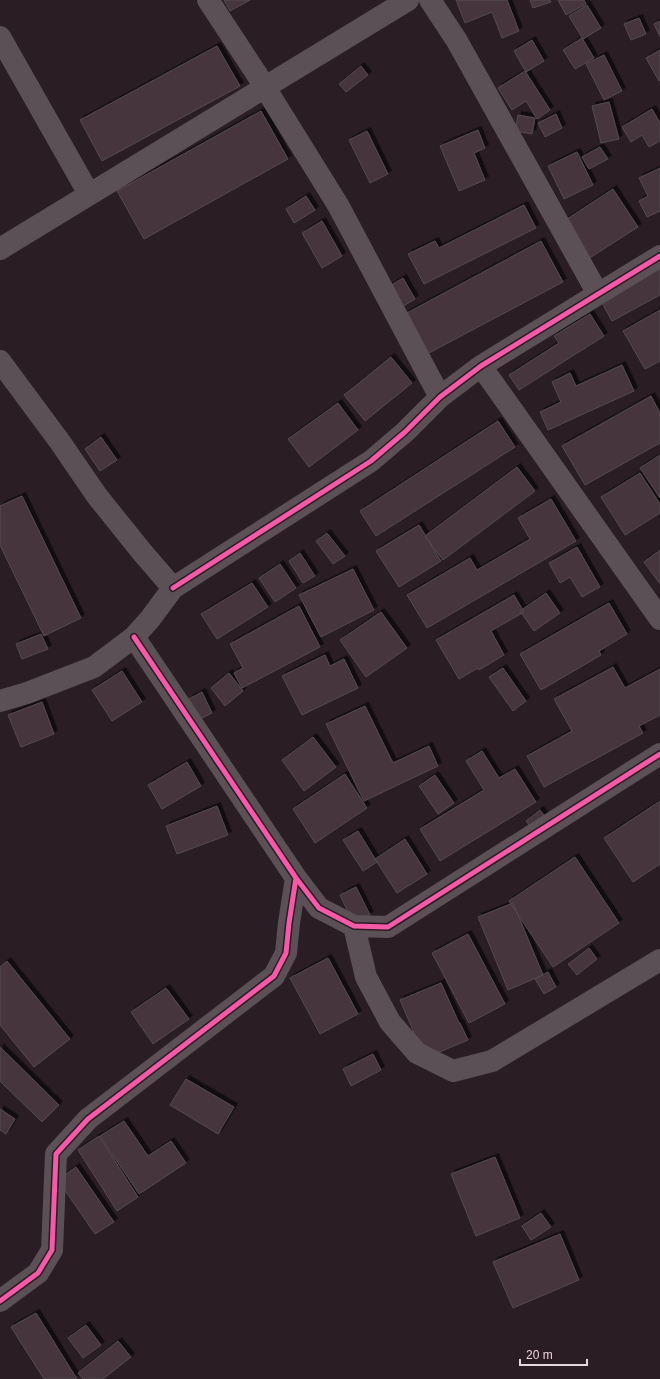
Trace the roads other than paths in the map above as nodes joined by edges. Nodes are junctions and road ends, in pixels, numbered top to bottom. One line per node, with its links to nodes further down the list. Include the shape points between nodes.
1 (208, 0): 5 (street)
2 (408, 0): 5 (street)
3 (430, 0): 9 (street, via 457,41)
4 (0, 37): 6 (street)
5 (265, 86): 6 (street); 12 (street, via 338,205)
6 (89, 194): 7 (street)
7 (0, 249)
8 (660, 256): 9 (street)
9 (598, 294): 11 (street)
10 (0, 361): 13 (street, via 97,496)
11 (481, 366): 12 (street); 14 (street)
12 (440, 397): 13 (street, via 371,461)
13 (172, 588): 15 (street)
14 (657, 610)
15 (134, 637): 16 (street, via 94,667); 18 (street)
16 (0, 701)
17 (660, 754): 19 (street, via 388,927)
18 (296, 878): 19 (street, via 318,908); 21 (street, via 286,954 274,976 88,1119 56,1154 52,1250 38,1273)
19 (354, 926): 20 (street, via 366,977 390,1022 417,1053 453,1071 492,1061)
20 (660, 960)
21 (0, 1301)

